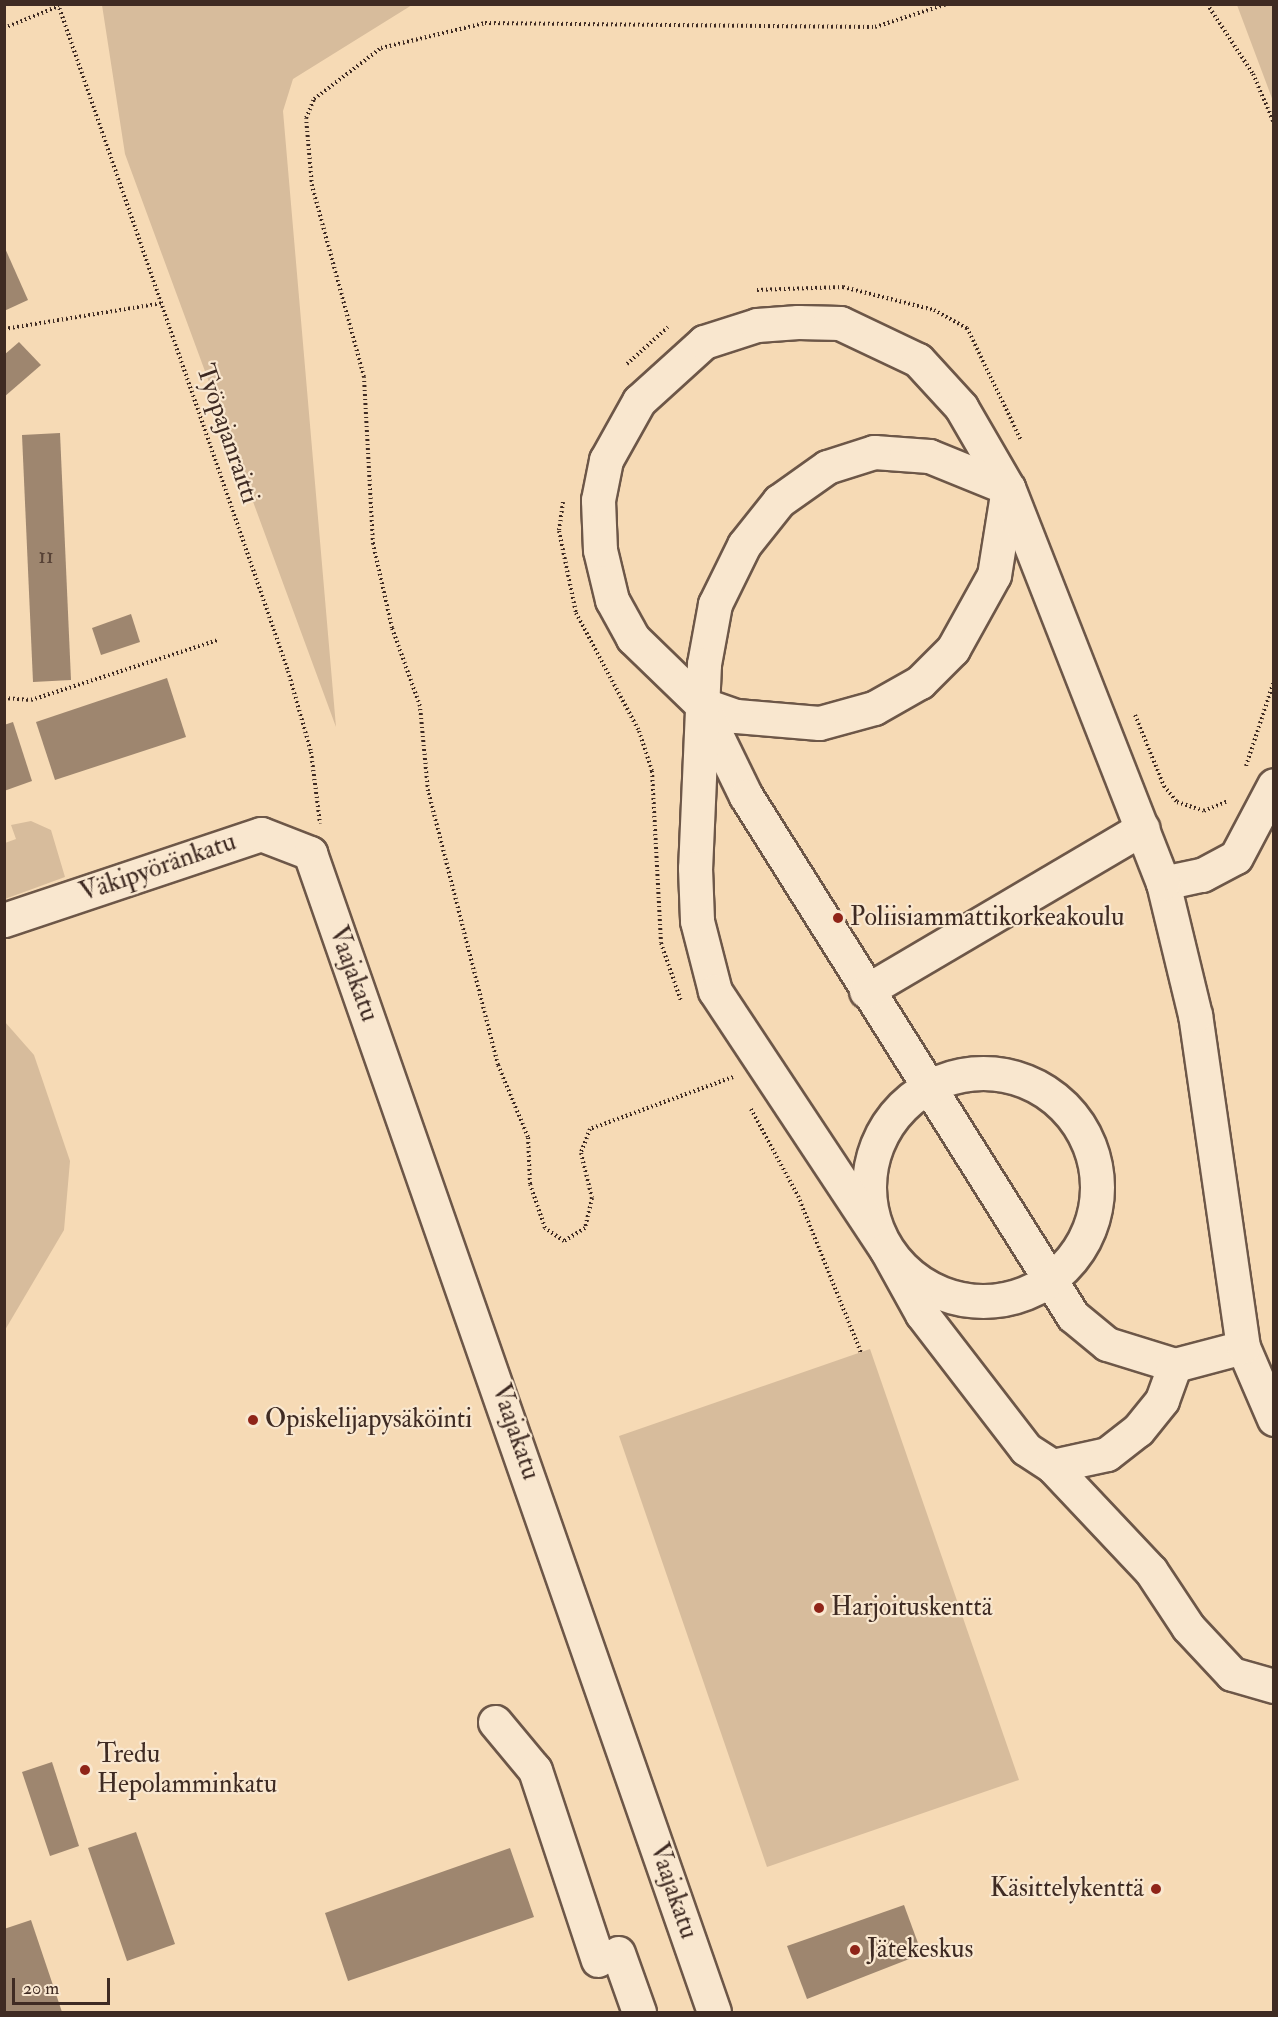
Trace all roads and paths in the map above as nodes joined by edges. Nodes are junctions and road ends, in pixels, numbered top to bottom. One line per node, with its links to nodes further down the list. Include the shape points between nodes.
1 (947, 4): 29 (path, via 875,27 485,22 381,48 314,99 306,118 312,186 364,377 373,544 392,628 420,706 431,801 498,1065 528,1137 530,1184 545,1227 564,1241 585,1228 592,1198 581,1153 590,1129)
2 (1207, 4): 5 (path, via 1253,74)
3 (58, 5): 4 (path); 7 (path, Työpajanraitti)
4 (4, 28)
5 (1274, 123)
6 (746, 292): 11 (path, via 801,285 843,287 934,310 967,328 1005,397)
7 (162, 303): 9 (path); 23 (path, Työpajanraitti, via 311,752 321,833)
8 (673, 324): 10 (path)
9 (4, 329)
10 (621, 369)
11 (1025, 451)
12 (1008, 488): 18 (street, via 994,575 953,649 920,682 874,708 819,723 736,716); 18 (street, via 928,456 874,452 826,467 779,501 744,545 715,603); 18 (street, via 961,407 918,360 886,341 840,323 798,322 757,325 704,342 639,401 606,460 598,500 600,550 612,600 660,669); 22 (street)
13 (564, 489): 27 (path, via 559,531 576,613 639,731 652,771 662,943 666,969)
14 (218, 640): 16 (path, via 31,700)
15 (1274, 681): 19 (path)
16 (4, 698)
17 (1129, 702): 21 (path, via 1164,786 1177,802 1204,811)
18 (701, 704): 26 (street, via 746,796); 33 (street, via 697,921 715,991)
19 (1244, 771)
20 (1274, 785): 24 (street, via 1236,857 1202,875)
21 (1235, 791)
22 (1143, 828): 24 (street); 26 (street)
23 (310, 853): 25 (street, Väkipyöränkatu, via 261,834); 43 (street, Vaajakatu)
24 (1163, 884): 35 (street, via 1195,1015)
25 (4, 920)
26 (866, 991): 31 (street)
27 (686, 1011)
28 (729, 1066): 29 (path)
29 (736, 1075): 30 (path)
30 (741, 1081)
31 (929, 1086): 33 (street, via 888,1124 870,1166 870,1207); 34 (street); 34 (street, via 962,1074 1007,1075 1048,1093 1080,1126 1096,1170 1095,1214 1079,1250)
32 (748, 1099): 36 (path, via 798,1196)
33 (886, 1249): 34 (street, via 920,1284 961,1301 1007,1300); 39 (street, via 922,1314 1026,1449)
34 (1050, 1281): 37 (street, via 1072,1316 1107,1344)
35 (1243, 1347): 37 (street); 38 (street)
36 (861, 1353)
37 (1175, 1365): 39 (street, via 1162,1400 1138,1430 1107,1454)
38 (1274, 1419)
39 (1052, 1466): 40 (street, via 1150,1571 1188,1627 1232,1674)
40 (1274, 1686)
41 (495, 1722): 42 (street, via 535,1770 608,1957)
42 (639, 2013)
43 (714, 2013)

